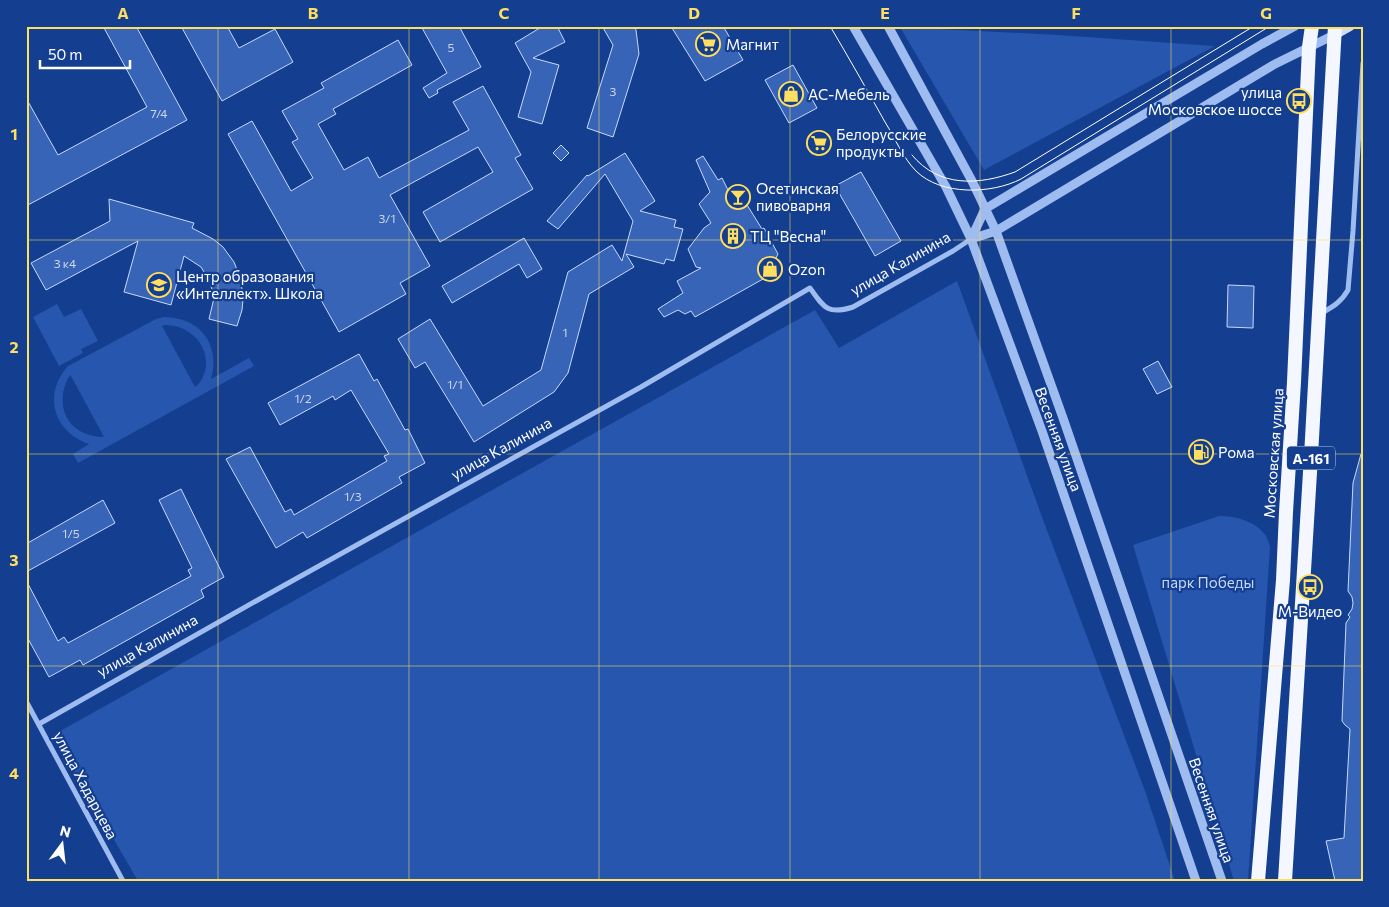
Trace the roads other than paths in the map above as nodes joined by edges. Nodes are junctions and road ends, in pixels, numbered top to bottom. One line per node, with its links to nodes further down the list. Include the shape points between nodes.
1 (853, 26): 11 (street, Весенняя улица, via 946,187)
2 (888, 26): 9 (street, Весенняя улица)
3 (1295, 26): 9 (street)
4 (1312, 26): 7 (highway, Московская улица / А-161)
5 (1350, 26): 6 (main road, улица Калинина)
6 (1334, 31): 7 (street, улица Калинина); 12 (highway, А-161)
7 (1310, 47): 10 (street, улица Калинина, via 1275,64); 18 (highway, Московская улица / А-161, via 1283,580)
8 (1363, 63): 12 (street, via 1348,290 1344,298)
9 (985, 209): 10 (street, Весенняя улица); 11 (street, улица Калинина)
10 (996, 231): 11 (street, улица Калинина); 17 (street, Весенняя улица)
11 (971, 239): 14 (street, улица Калинина, via 853,307 839,311 823,306 810,288 641,387); 16 (street, Весенняя улица, via 1042,431)
12 (1319, 314): 19 (highway, А-161)
13 (26, 701): 14 (street, улица Хадарцева)
14 (39, 724): 15 (street, улица Хадарцева)
15 (123, 881)
16 (1196, 881)
17 (1222, 881)
18 (1258, 881)
19 (1285, 881)

